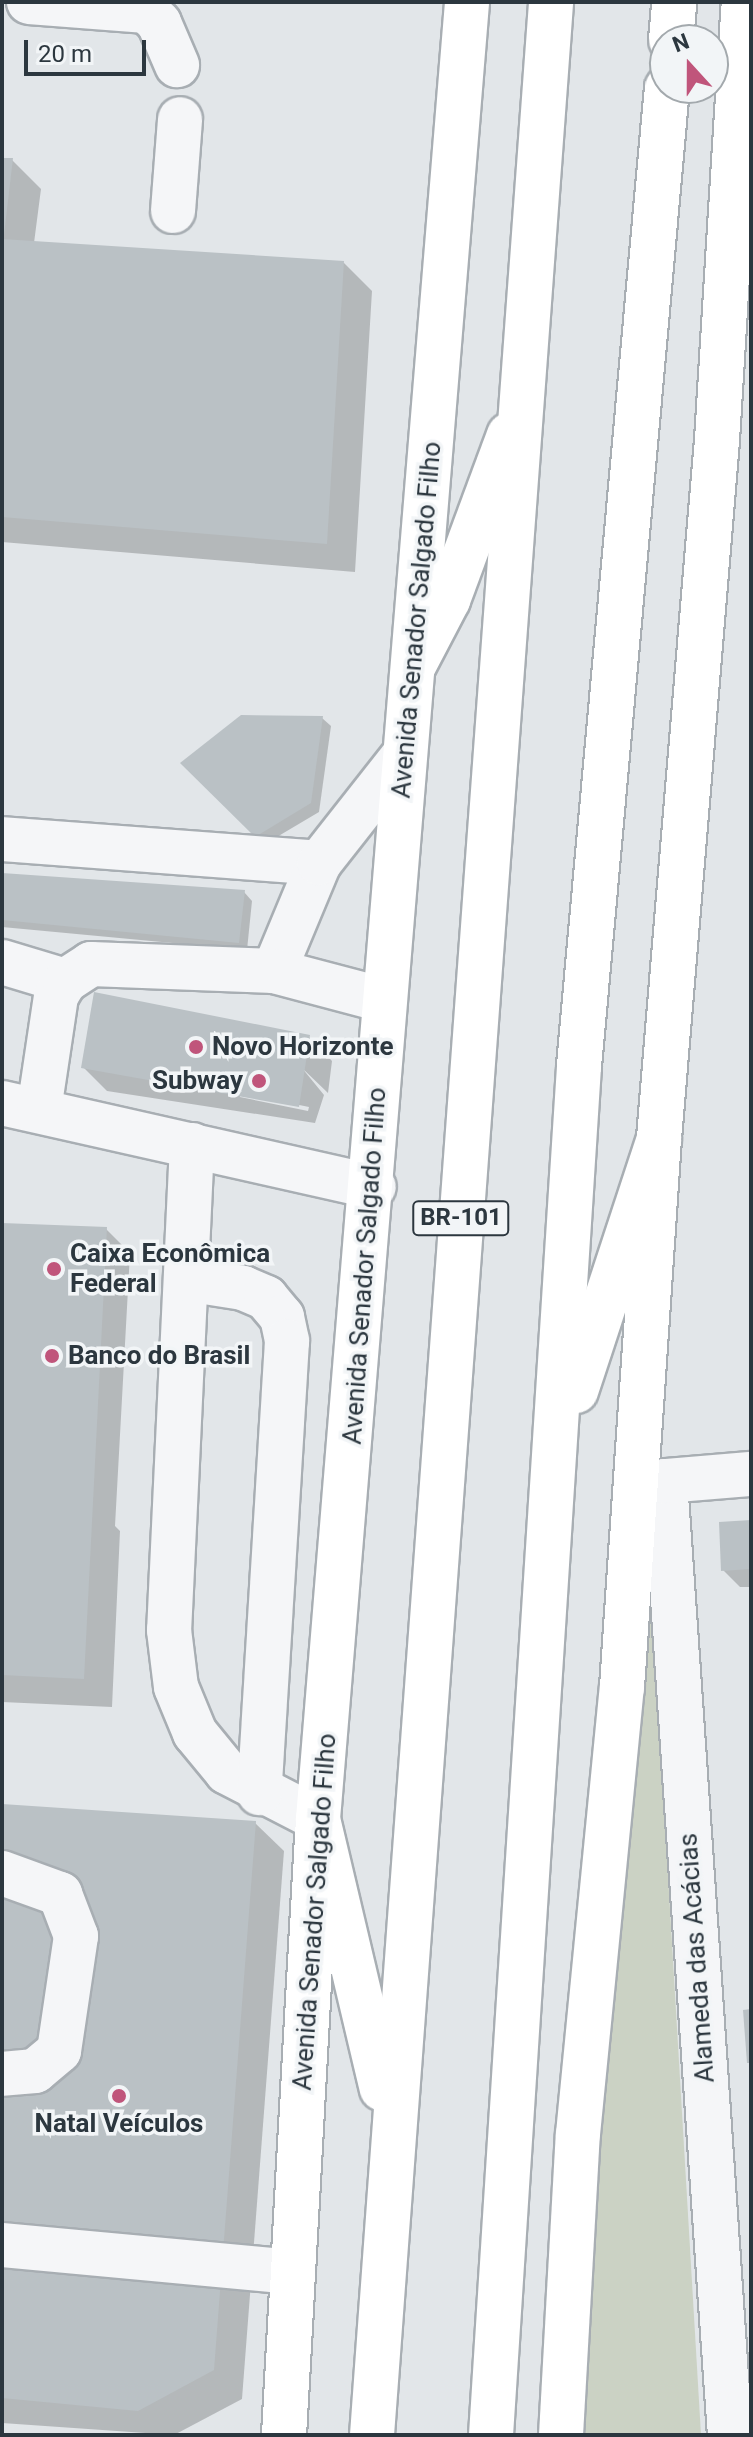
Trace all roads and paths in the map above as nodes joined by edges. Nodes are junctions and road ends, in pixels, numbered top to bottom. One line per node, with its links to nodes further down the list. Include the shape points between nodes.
1 (29, 2): 6 (street)
2 (467, 2): 13 (main road, Avenida Senador Salgado Filho)
3 (551, 2): 12 (main road, BR-101)
4 (674, 2): 7 (main road)
5 (744, 2): 22 (main road, via 717,440)
6 (148, 7): 8 (street)
7 (672, 24)
8 (177, 65)
9 (666, 104): 26 (main road, via 579,1066)
10 (180, 119): 11 (street)
11 (173, 211)
12 (527, 388): 13 (main road, via 448,600); 32 (main road, BR-101)
13 (413, 667): 14 (main road, Avenida Senador Salgado Filho)
14 (404, 755): 16 (street); 20 (main road, Avenida Senador Salgado Filho)
15 (2, 839): 16 (street)
16 (319, 863): 18 (street)
17 (2, 962): 19 (street)
18 (274, 971): 19 (street, via 91,964); 20 (street)
19 (65, 981): 21 (street)
20 (384, 1000): 24 (main road, Avenida Senador Salgado Filho)
21 (20, 1107): 23 (street)
22 (659, 1138): 26 (main road); 39 (main road, via 622,1687 578,2134)
23 (192, 1145): 24 (street); 25 (street)
24 (374, 1187): 29 (main road, Avenida Senador Salgado Filho)
25 (186, 1279): 28 (street, via 169,1630 176,1687 195,1733 227,1772); 28 (street, via 243,1288 266,1298 282,1317 287,1341)
26 (556, 1450): 38 (main road)
27 (751, 1474): 35 (street, Alameda das Acácias, via 665,1481)
28 (259, 1793): 29 (street)
29 (318, 1819): 32 (main road); 34 (main road, Avenida Senador Salgado Filho)
30 (2, 1873): 31 (street, via 60,1894 76,1936 59,2051 35,2071)
31 (2, 2074)
32 (392, 2129): 37 (main road, BR-101)
33 (2, 2245): 34 (street)
34 (293, 2272): 36 (main road, Avenida Senador Salgado Filho)
35 (736, 2416)
36 (284, 2435)
37 (372, 2435)
38 (491, 2435)
39 (561, 2435)

